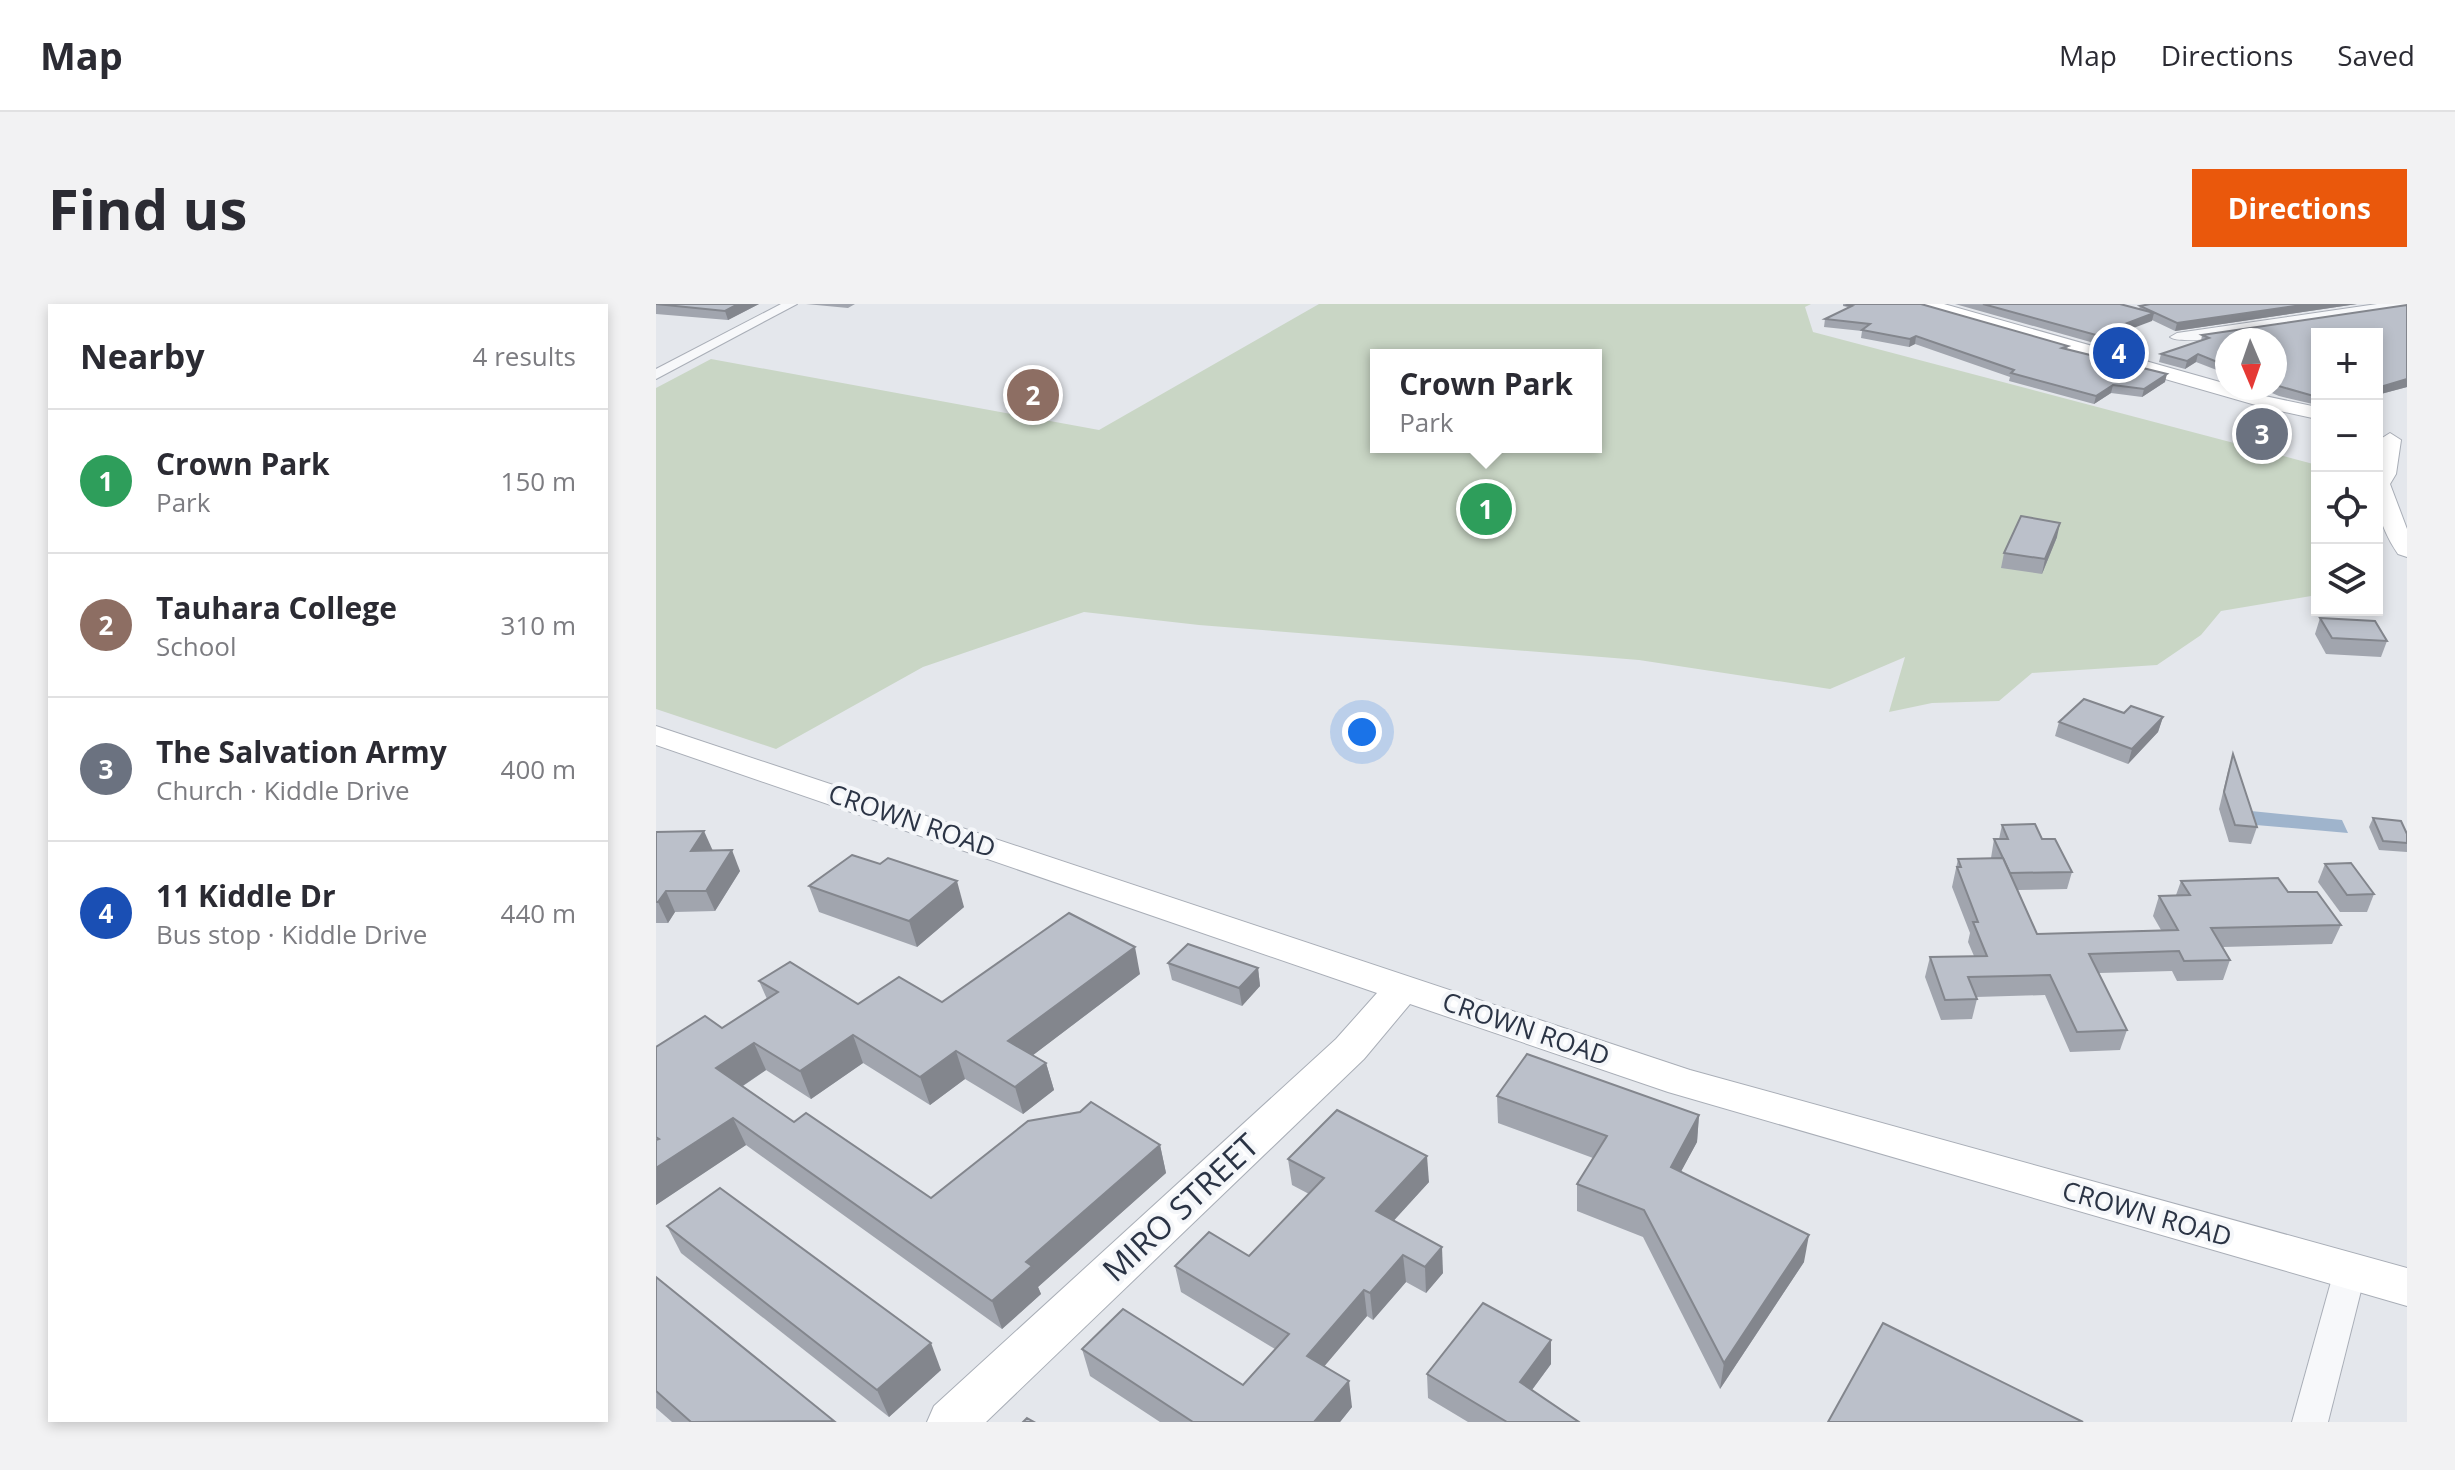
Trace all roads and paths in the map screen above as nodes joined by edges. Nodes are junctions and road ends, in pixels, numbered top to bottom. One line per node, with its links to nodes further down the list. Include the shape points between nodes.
1 (791, 304): 5 (street)
2 (1924, 304): 6 (street)
3 (2407, 307): 4 (street, via 2340,310 2212,336)
4 (2177, 337)
5 (656, 375)
6 (2273, 404): 7 (street); 8 (street)
7 (2311, 412)
8 (2311, 419)
9 (2389, 431): 10 (street)
10 (2383, 476)
11 (2383, 497): 12 (street)
12 (2407, 549)
13 (656, 735): 14 (street, CROWN ROAD)
14 (1403, 987): 15 (street, CROWN ROAD, via 1682,1082); 17 (street, MIRO STREET, via 1350,1049)
15 (2350, 1271): 16 (street, CROWN ROAD); 18 (street)
16 (2407, 1287)
17 (952, 1422)
18 (2310, 1422)

